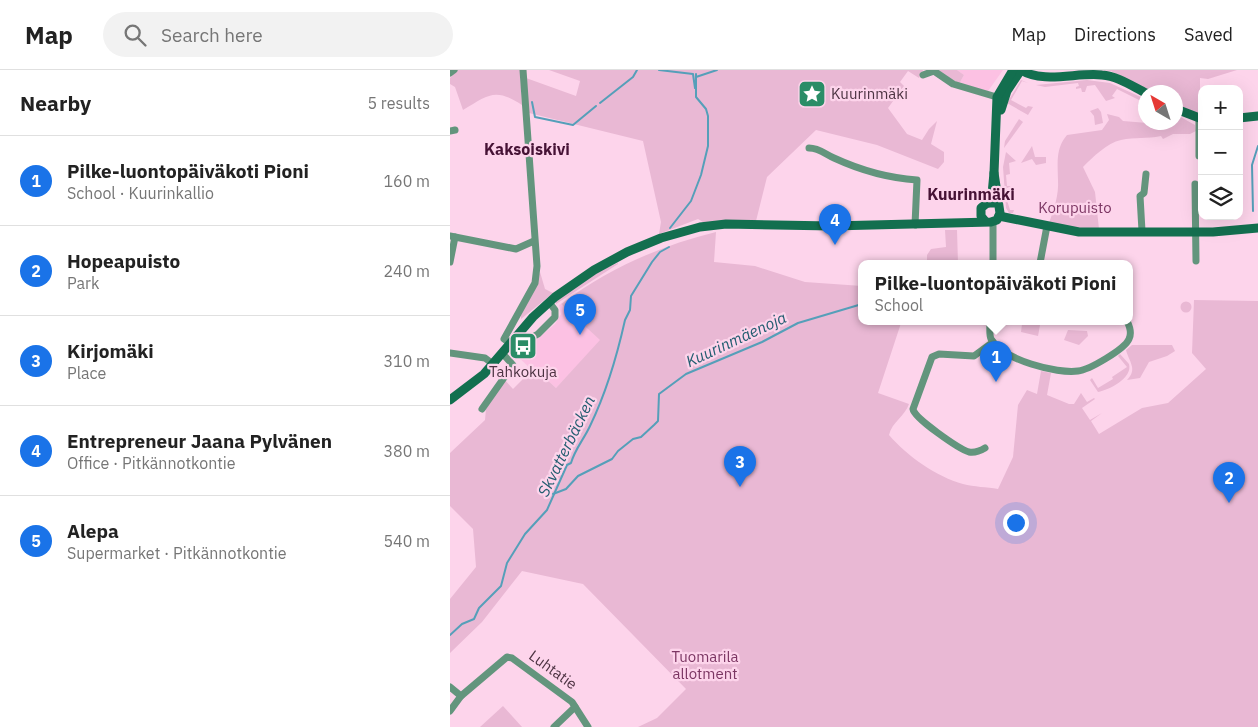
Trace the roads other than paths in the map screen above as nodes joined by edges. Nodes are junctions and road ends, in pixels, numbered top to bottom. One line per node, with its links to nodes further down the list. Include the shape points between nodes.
1 (454, 70): 6 (street)
2 (523, 70): 28 (street)
3 (1013, 70): 9 (street)
4 (1021, 70): 5 (street, via 1030,75); 9 (street)
5 (1036, 72): 8 (street, via 1052,77 1103,75)
6 (450, 73)
7 (923, 75): 9 (street, via 934,71 953,84)
8 (1138, 90)
9 (1000, 98): 15 (street)
10 (1183, 112): 12 (street)
11 (1258, 116): 13 (street)
12 (1198, 118)
13 (1243, 118)
14 (809, 148): 21 (street, via 883,175 917,180)
15 (994, 173): 18 (street); 20 (street)
16 (1146, 174): 25 (street, via 1144,193 1140,196)
17 (1195, 184): 26 (street)
18 (988, 203): 19 (street); 20 (street, via 996,204)
19 (980, 212): 20 (street); 22 (street)
20 (994, 217): 22 (street); 23 (street, via 1034,221); 29 (street)
21 (916, 224): 22 (street); 33 (street, via 726,224 700,227 627,252)
22 (953, 224)
23 (1047, 226): 25 (street, via 1079,232); 30 (street)
24 (1258, 228): 26 (street)
25 (1142, 231): 26 (street)
26 (1196, 232): 31 (street)
27 (452, 236): 28 (street, via 516,249); 32 (street)
28 (534, 241): 37 (street, via 535,283 503,337)
29 (992, 260)
30 (1041, 260)
31 (1196, 261)
32 (450, 262)
33 (548, 302): 37 (street); 37 (street, via 556,313 550,324 515,347)
34 (990, 325): 36 (street)
35 (1129, 325): 36 (street, via 1131,330 1126,344 1081,371 1014,358)
36 (993, 342): 43 (street, via 974,356 939,354 932,357 913,409 919,418 962,449 973,452)
37 (509, 344): 39 (street)
38 (450, 353): 40 (street, via 485,358)
39 (502, 353): 40 (street); 42 (street, via 513,365)
40 (493, 364): 41 (street)
41 (450, 400)
42 (482, 409)
43 (985, 448)
44 (450, 687): 45 (street)
45 (461, 696): 46 (street, Luhtatie, via 507,657); 47 (street, Luhtatie)
46 (575, 707): 48 (street); 49 (street, Luhtatie)
47 (450, 711)
48 (554, 727)
49 (588, 727)

